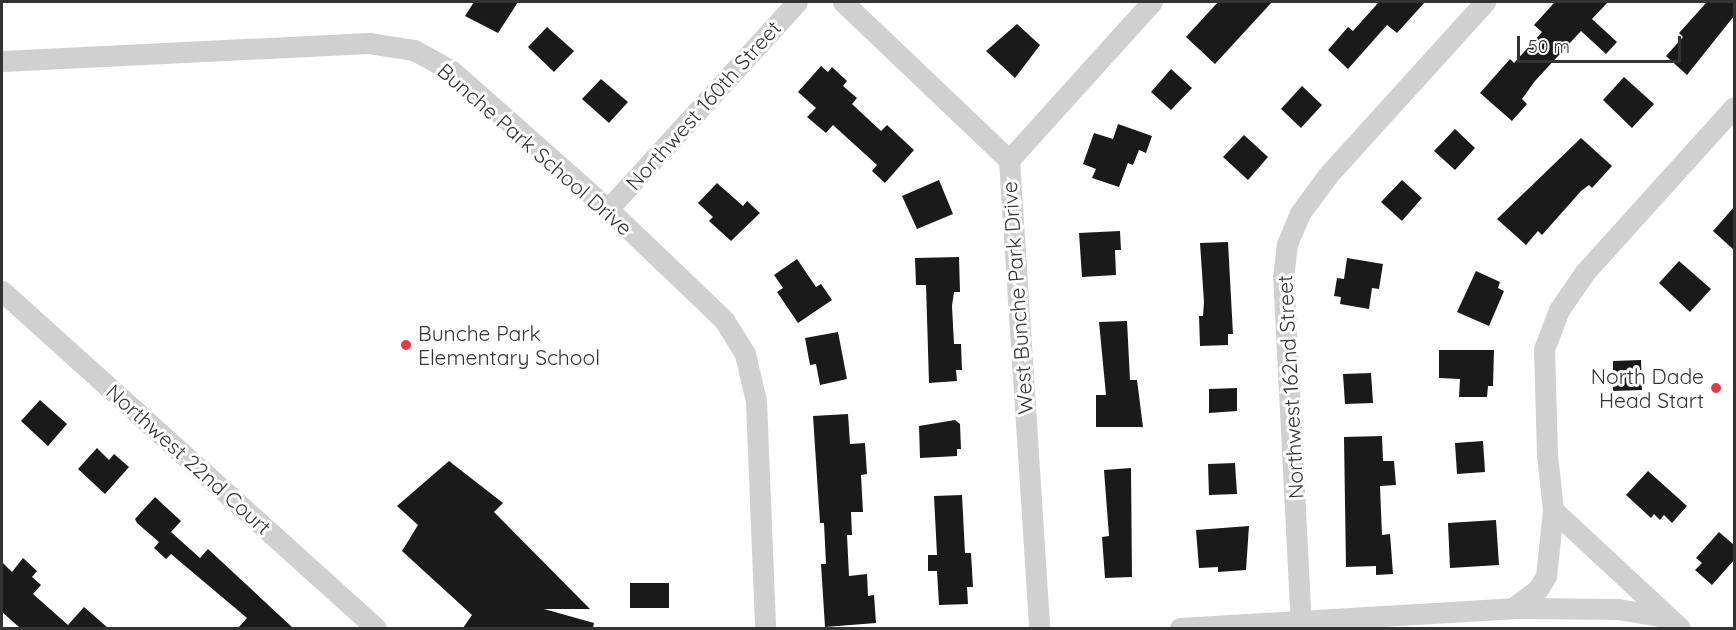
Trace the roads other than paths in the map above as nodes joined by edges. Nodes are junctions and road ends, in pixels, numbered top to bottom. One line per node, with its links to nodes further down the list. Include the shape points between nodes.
1 (797, 2): 8 (street, Northwest 160th Street)
2 (843, 2): 7 (street, West Bunche Park Drive)
3 (1152, 2): 7 (street)
4 (1485, 2): 19 (street, Northwest 162nd Street, via 1328,175 1300,213 1287,244 1283,277)
5 (2, 61): 8 (street, Bunche Park School Drive, via 369,43 414,50 452,71)
6 (1734, 107): 10 (street, via 1585,272 1559,310 1544,349)
7 (1009, 160): 22 (street, West Bunche Park Drive)
8 (608, 209): 21 (street, Bunche Park School Drive, via 724,321 745,354 756,401)
9 (2, 291): 20 (street, Northwest 22nd Court)
10 (1553, 510): 11 (street); 12 (street)
11 (1583, 538): 12 (street, via 1562,541); 14 (street)
12 (1549, 552): 13 (street)
13 (1546, 576): 15 (street, via 1538,589); 16 (street, via 1553,591)
14 (1633, 582): 17 (street, via 1628,599); 18 (street)
15 (1513, 608): 16 (street); 19 (street)
16 (1570, 608): 17 (street)
17 (1618, 609): 18 (street)
18 (1673, 623)
19 (1301, 624): 23 (street)
20 (376, 628)
21 (765, 628)
22 (1039, 628)
23 (1180, 628)

